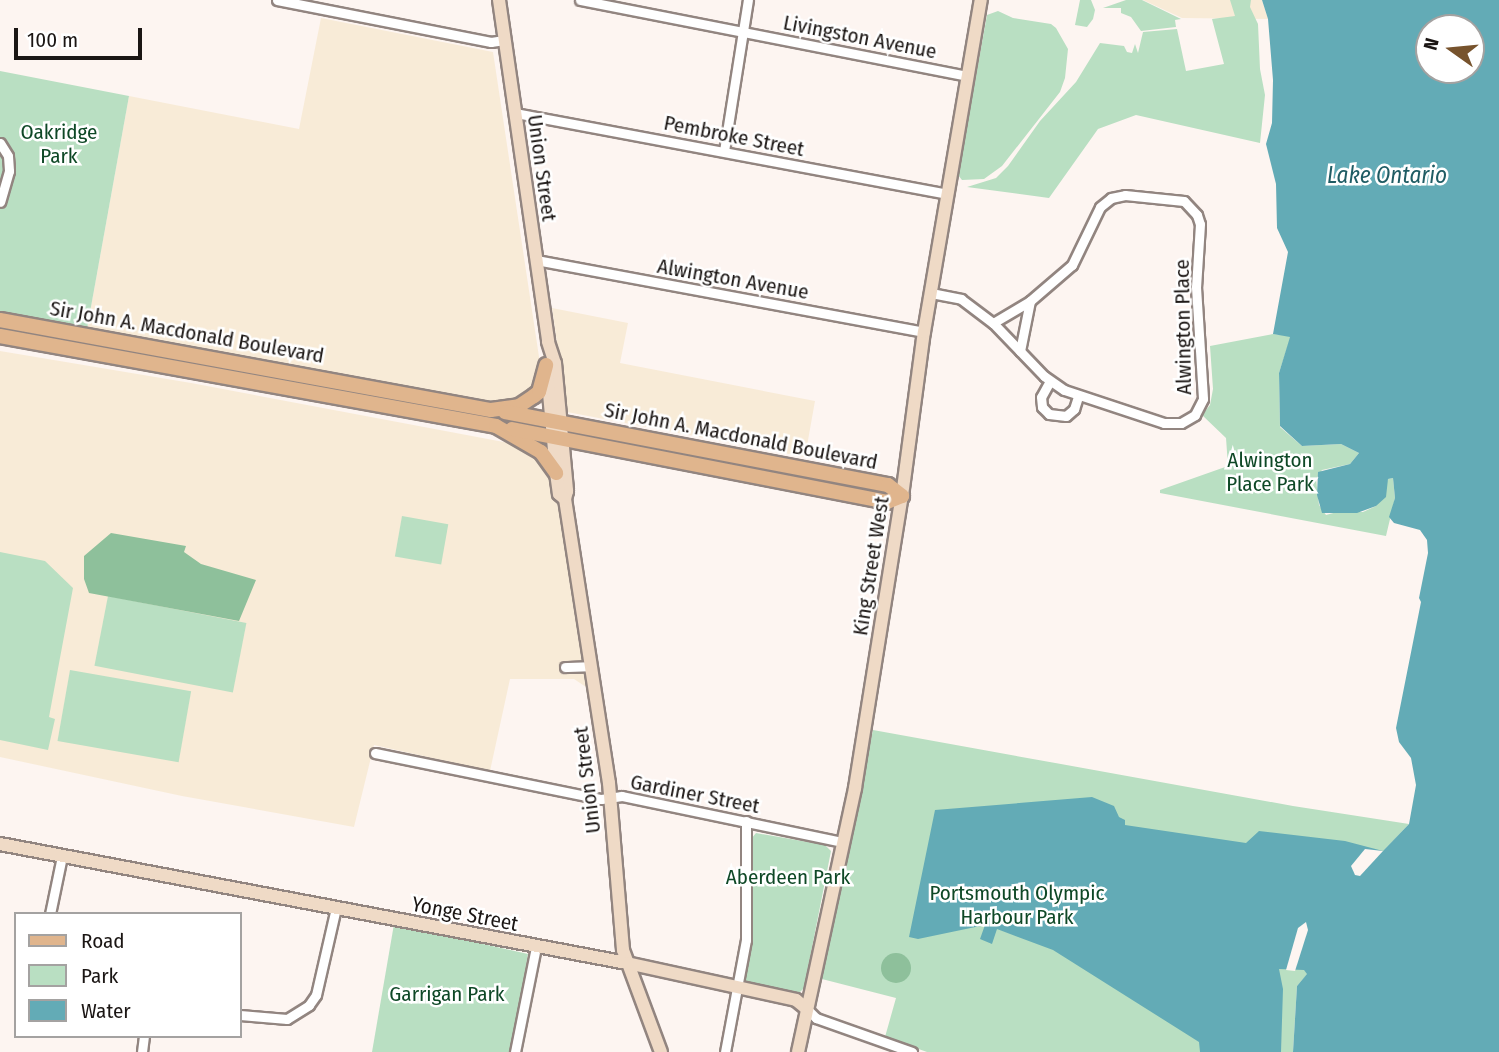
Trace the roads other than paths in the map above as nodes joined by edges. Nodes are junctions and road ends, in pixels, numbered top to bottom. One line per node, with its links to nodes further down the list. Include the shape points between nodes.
1 (277, 0): 7 (street, via 491,42)
2 (499, 0): 7 (main road, Union Street)
3 (580, 0): 6 (street, Livingston Avenue)
4 (748, 0): 6 (street)
5 (981, 0): 8 (main road, King Street West)
6 (743, 32): 8 (street, Livingston Avenue); 11 (street)
7 (504, 40): 9 (main road, Union Street)
8 (968, 76): 12 (main road, King Street West)
9 (515, 113): 11 (street, Pembroke Street); 14 (main road, Union Street)
10 (0, 142): 13 (street, via 8,156 8,182)
11 (724, 151): 12 (street, Pembroke Street)
12 (947, 194): 15 (main road, King Street West)
13 (0, 202)
14 (536, 260): 19 (street, Alwington Avenue); 21 (main road, Union Street)
15 (930, 293): 18 (street, Alwington Place, via 961,299); 19 (main road, King Street West)
16 (1030, 301): 18 (street, Alwington Place); 22 (street); 25 (street, Alwington Place, via 1072,265 1094,216 1111,198 1174,198 1184,201 1197,215 1196,287 1204,390 1200,407 1188,420 1172,424)
17 (0, 320): 26 (main road, Sir John A. Macdonald Boulevard)
18 (993, 323): 22 (street, Alwington Place)
19 (924, 332): 31 (main road, King Street West)
20 (0, 336): 28 (main road, Sir John A. Macdonald Boulevard)
21 (548, 342): 23 (main road, Union Street); 27 (main road, Union Street, via 555,363)
22 (1020, 351): 24 (street, Alwington Place)
23 (547, 365): 26 (main road, via 539,392 519,406); 27 (main road, Union Street)
24 (1050, 381): 25 (street, Alwington Place); 25 (street, via 1041,397 1049,414 1066,416)
25 (1078, 397)
26 (491, 410): 27 (main road, Sir John A. Macdonald Boulevard)
27 (556, 422): 29 (main road, Union Street); 31 (main road, Sir John A. Macdonald Boulevard, via 888,485)
28 (496, 426): 29 (main road, Sir John A. Macdonald Boulevard); 30 (main road, via 541,452)
29 (557, 438): 30 (main road, Union Street); 31 (main road, Sir John A. Macdonald Boulevard, via 887,502); 32 (main road, Union Street, via 568,491)
30 (556, 473): 32 (main road, Union Street, via 559,494)
31 (902, 496): 38 (main road, King Street West)
32 (565, 499): 33 (main road, Union Street)
33 (591, 666): 34 (street); 36 (main road, Union Street)
34 (565, 667)
35 (375, 753): 36 (street, Gardiner Street)
36 (611, 797): 37 (street, Gardiner Street); 44 (main road, Union Street)
37 (746, 821): 38 (street, Gardiner Street); 45 (street, via 746,940)
38 (843, 842): 46 (main road, King Street West)
39 (0, 844): 40 (main road, Yonge Street)
40 (62, 856): 41 (main road, Yonge Street); 42 (street)
41 (336, 908): 43 (main road, Yonge Street); 47 (street, via 316,995 309,1005 287,1020)
42 (50, 912)
43 (536, 947): 44 (main road, Yonge Street); 49 (street)
44 (627, 963): 45 (main road, Yonge Street); 50 (main road, Union Street)
45 (738, 987): 46 (main road, Yonge Street, via 796,1000); 51 (street)
46 (807, 1009): 48 (street, Yonge Street, via 816,1018); 52 (main road, King Street West)
47 (242, 1015)
48 (906, 1051)
49 (515, 1052)
50 (661, 1052)
51 (725, 1052)
52 (798, 1052)

